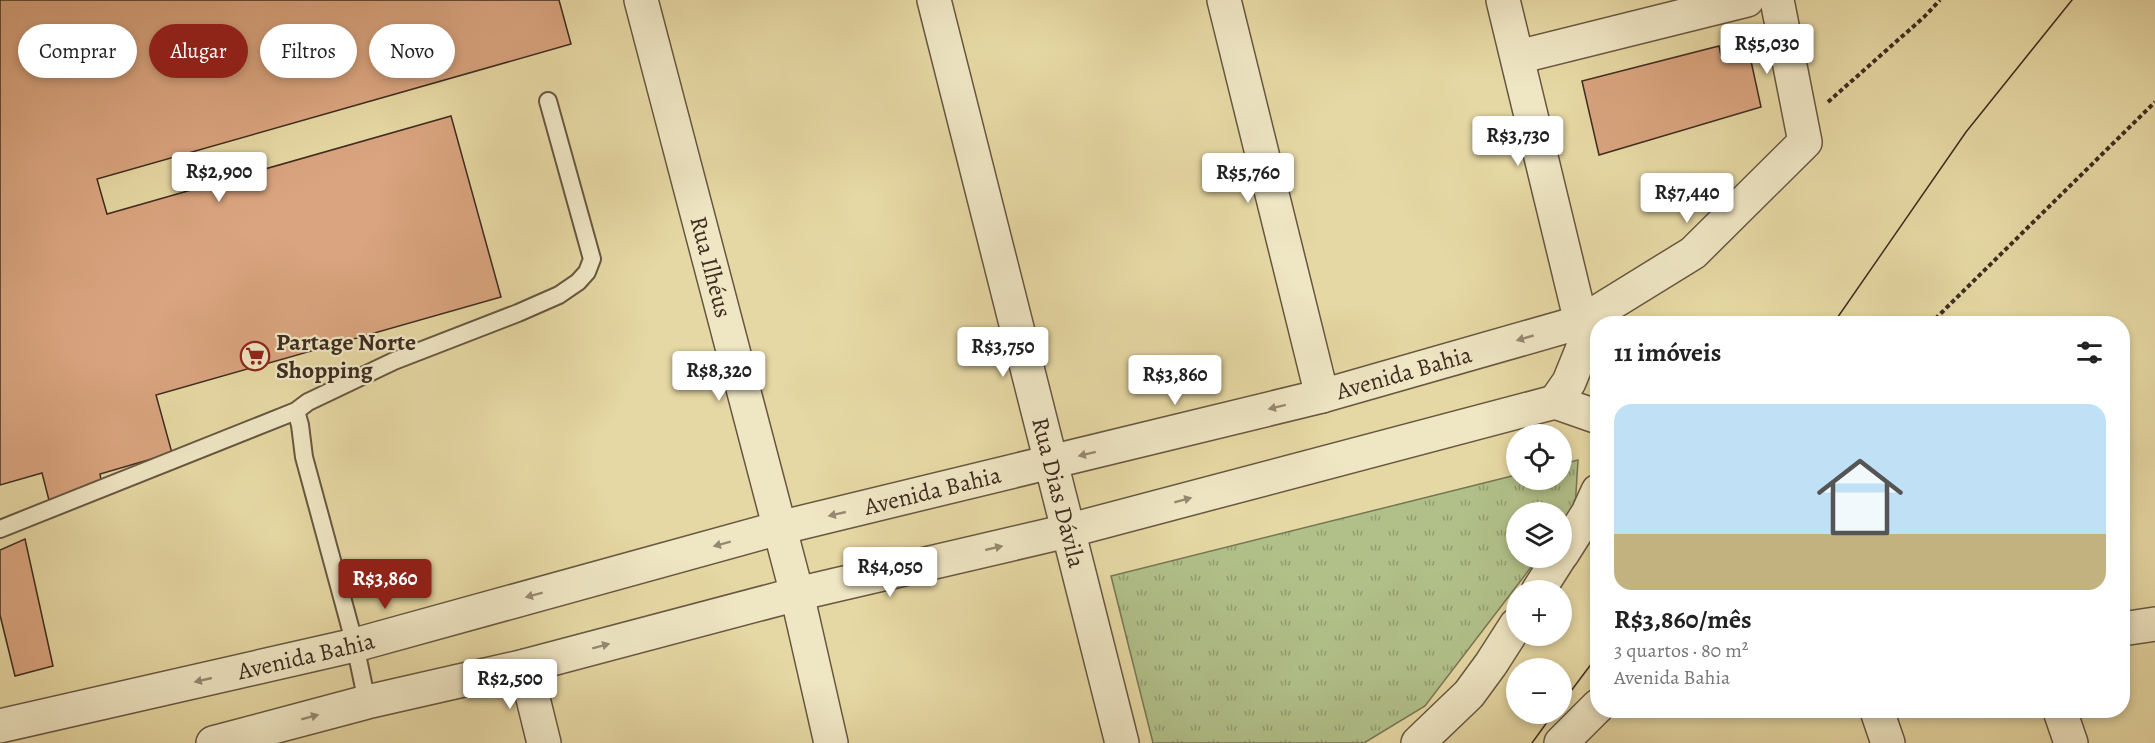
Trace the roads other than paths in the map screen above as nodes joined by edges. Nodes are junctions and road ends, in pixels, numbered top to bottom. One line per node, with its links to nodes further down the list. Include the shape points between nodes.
1 (641, 0): 18 (street, Rua Ilhéus)
2 (934, 0): 16 (street, Rua Dias Dávila)
3 (1224, 0): 12 (street)
4 (1503, 0): 7 (street)
5 (1748, 0): 7 (street)
6 (1778, 0): 10 (street, Avenida Bahia, via 1804,133 1693,253)
7 (1518, 57): 11 (street)
8 (548, 100): 14 (lane, via 592,259 587,272 559,295 394,361)
9 (1590, 316): 11 (street, Avenida Bahia)
10 (1591, 316)
11 (1581, 322): 12 (street, Avenida Bahia, one-way to 12); 13 (street, via 1584,345 1569,382)
12 (1322, 396): 16 (street, Avenida Bahia, one-way to 16)
13 (1555, 402): 15 (street); 20 (street, one-way to 13)
14 (296, 411): 19 (lane); 26 (lane, via 304,457)
15 (1590, 414)
16 (1051, 463): 18 (street, Avenida Bahia, one-way to 18); 20 (street, Rua Dias Dávila)
17 (1590, 507): 21 (street)
18 (779, 528): 22 (street, Rua Ilhéus); 26 (street, Avenida Bahia, one-way to 26)
19 (0, 529)
20 (1067, 531): 22 (street, one-way to 20); 37 (street, Rua Dias Dávila)
21 (1572, 538)
22 (797, 594): 27 (street, one-way to 22); 36 (street, Rua Ilhéus)
23 (2155, 624): 24 (street)
24 (2130, 627)
25 (1506, 641): 38 (street, via 1469,694)
26 (355, 645): 28 (lane); 32 (street, Avenida Bahia, one-way to 32)
27 (525, 666): 28 (street); 35 (street)
28 (367, 702): 33 (street, one-way to 28)
29 (1590, 714): 39 (street)
30 (1879, 718): 40 (street)
31 (2062, 718): 41 (street)
32 (0, 726)
33 (263, 737): 34 (street)
34 (213, 743)
35 (544, 743)
36 (831, 743)
37 (1122, 743)
38 (1418, 743)
39 (1561, 743)
40 (1888, 743)
41 (2071, 743)

